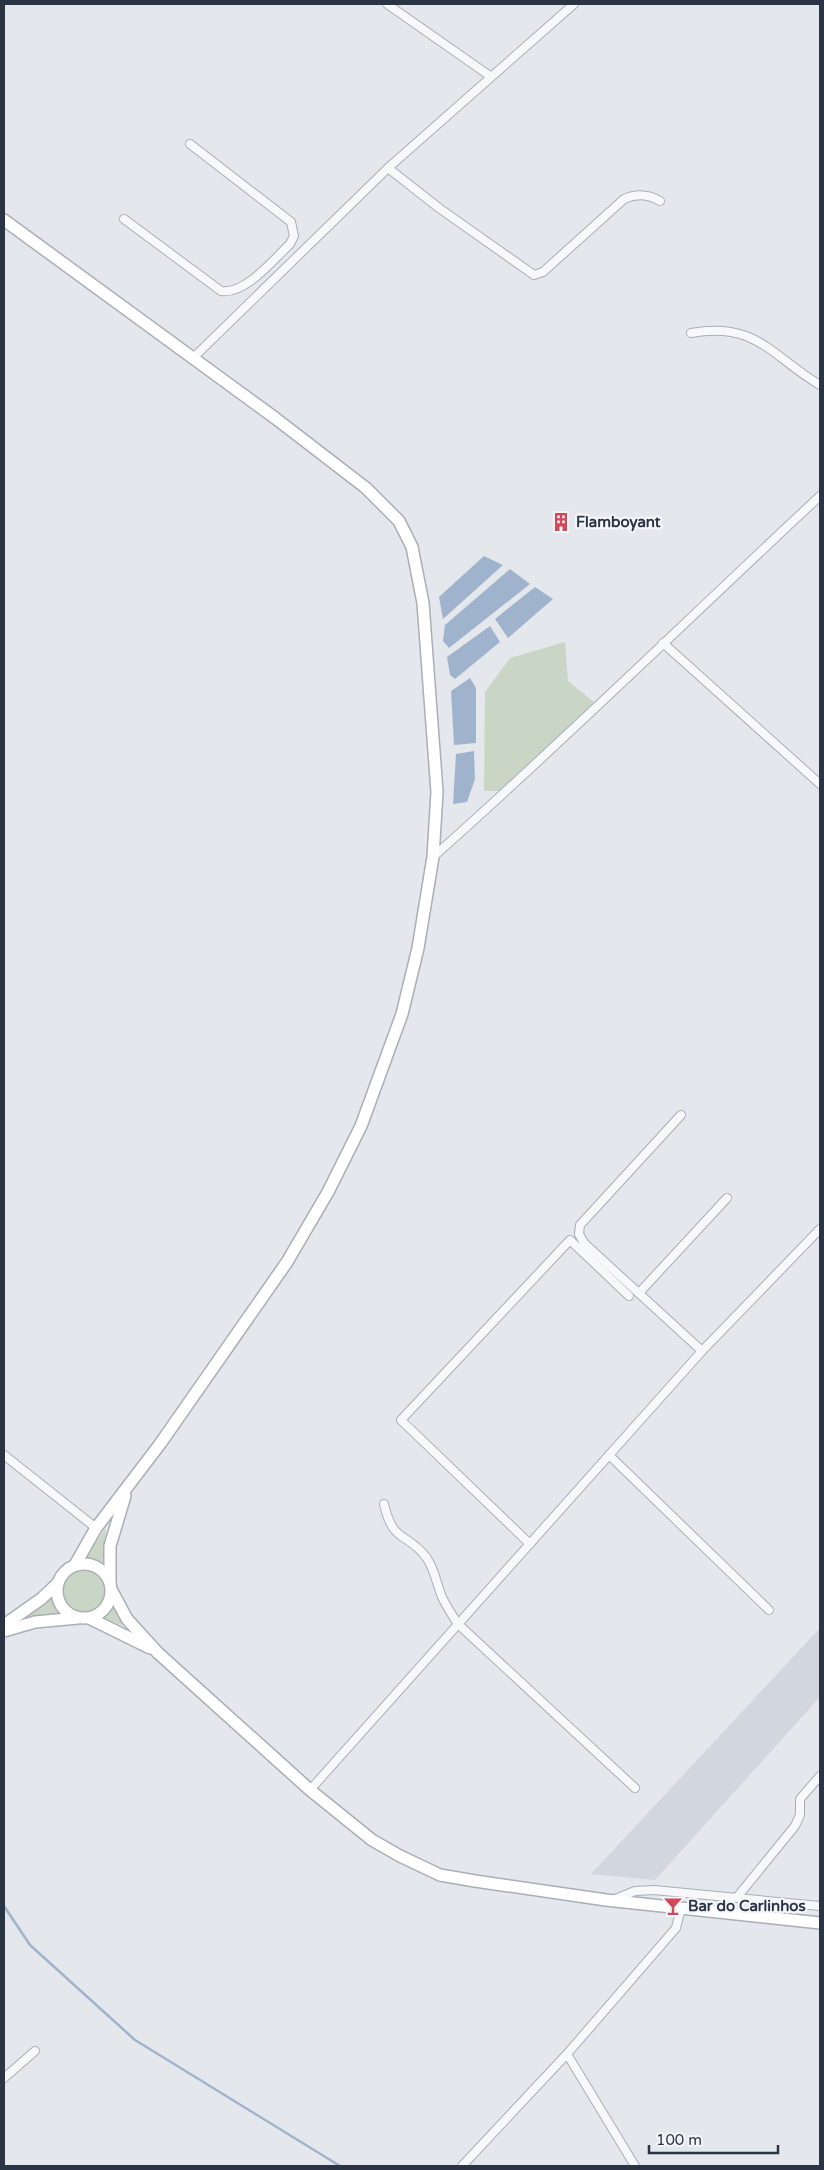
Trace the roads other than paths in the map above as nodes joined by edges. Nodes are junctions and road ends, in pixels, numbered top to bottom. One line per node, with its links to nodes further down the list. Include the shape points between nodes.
1 (387, 4): 3 (street)
2 (574, 4): 3 (street)
3 (490, 76): 5 (street)
4 (190, 144): 9 (street, via 291,222 294,236 290,244)
5 (388, 168): 6 (street, via 534,275 543,272 624,199 650,195); 10 (street)
6 (660, 201)
7 (124, 219): 9 (street, via 221,291 231,293 243,287)
8 (4, 220): 12 (street)
9 (269, 264): 10 (street)
10 (280, 275): 12 (street)
11 (691, 333): 13 (street, via 724,330 754,338)
12 (193, 358): 17 (street, via 366,488 398,521 410,541 423,603 433,720 437,792)
13 (820, 385)
14 (820, 496): 15 (street)
15 (662, 643): 16 (street); 17 (street, via 548,755)
16 (820, 784)
17 (433, 857): 26 (street, via 418,948 402,1014 361,1126 328,1192 287,1262)
18 (681, 1115): 21 (street, via 578,1229 584,1242)
19 (727, 1198): 21 (street)
20 (820, 1229): 23 (street)
21 (639, 1293): 23 (street)
22 (629, 1296): 30 (street, via 570,1240 401,1420)
23 (702, 1352): 25 (street)
24 (4, 1455): 28 (street)
25 (609, 1455): 30 (street); 34 (street)
26 (127, 1489): 28 (street); 29 (street)
27 (384, 1504): 36 (street, via 387,1520 393,1529 417,1548 430,1564 442,1597)
28 (96, 1528): 29 (street, via 107,1525); 31 (street)
29 (113, 1534): 33 (street, via 110,1546)
30 (530, 1544): 36 (street)
31 (75, 1565): 32 (street, via 67,1569); 33 (street, via 92,1564 106,1574)
32 (58, 1584): 35 (street, via 59,1602 64,1609); 37 (street)
33 (111, 1586): 35 (street, via 105,1608); 39 (street, via 127,1619)
34 (770, 1610)
35 (85, 1618): 38 (street, via 35,1622); 39 (street)
36 (458, 1624): 41 (street); 42 (street)
37 (4, 1625)
38 (4, 1631)
39 (158, 1653): 42 (street)
40 (820, 1776): 43 (street, via 800,1799 796,1826)
41 (635, 1788)
42 (310, 1790): 44 (street, via 372,1840 440,1875)
43 (738, 1896): 44 (street, via 654,1890 634,1891); 45 (street)
44 (611, 1901): 46 (street)
45 (820, 1906)
46 (681, 1908): 47 (street); 49 (street, via 676,1928)
47 (820, 1923)
48 (35, 2051): 50 (street)
49 (567, 2054): 51 (street); 52 (street)
50 (4, 2078)
51 (462, 2166)
52 (635, 2166)

